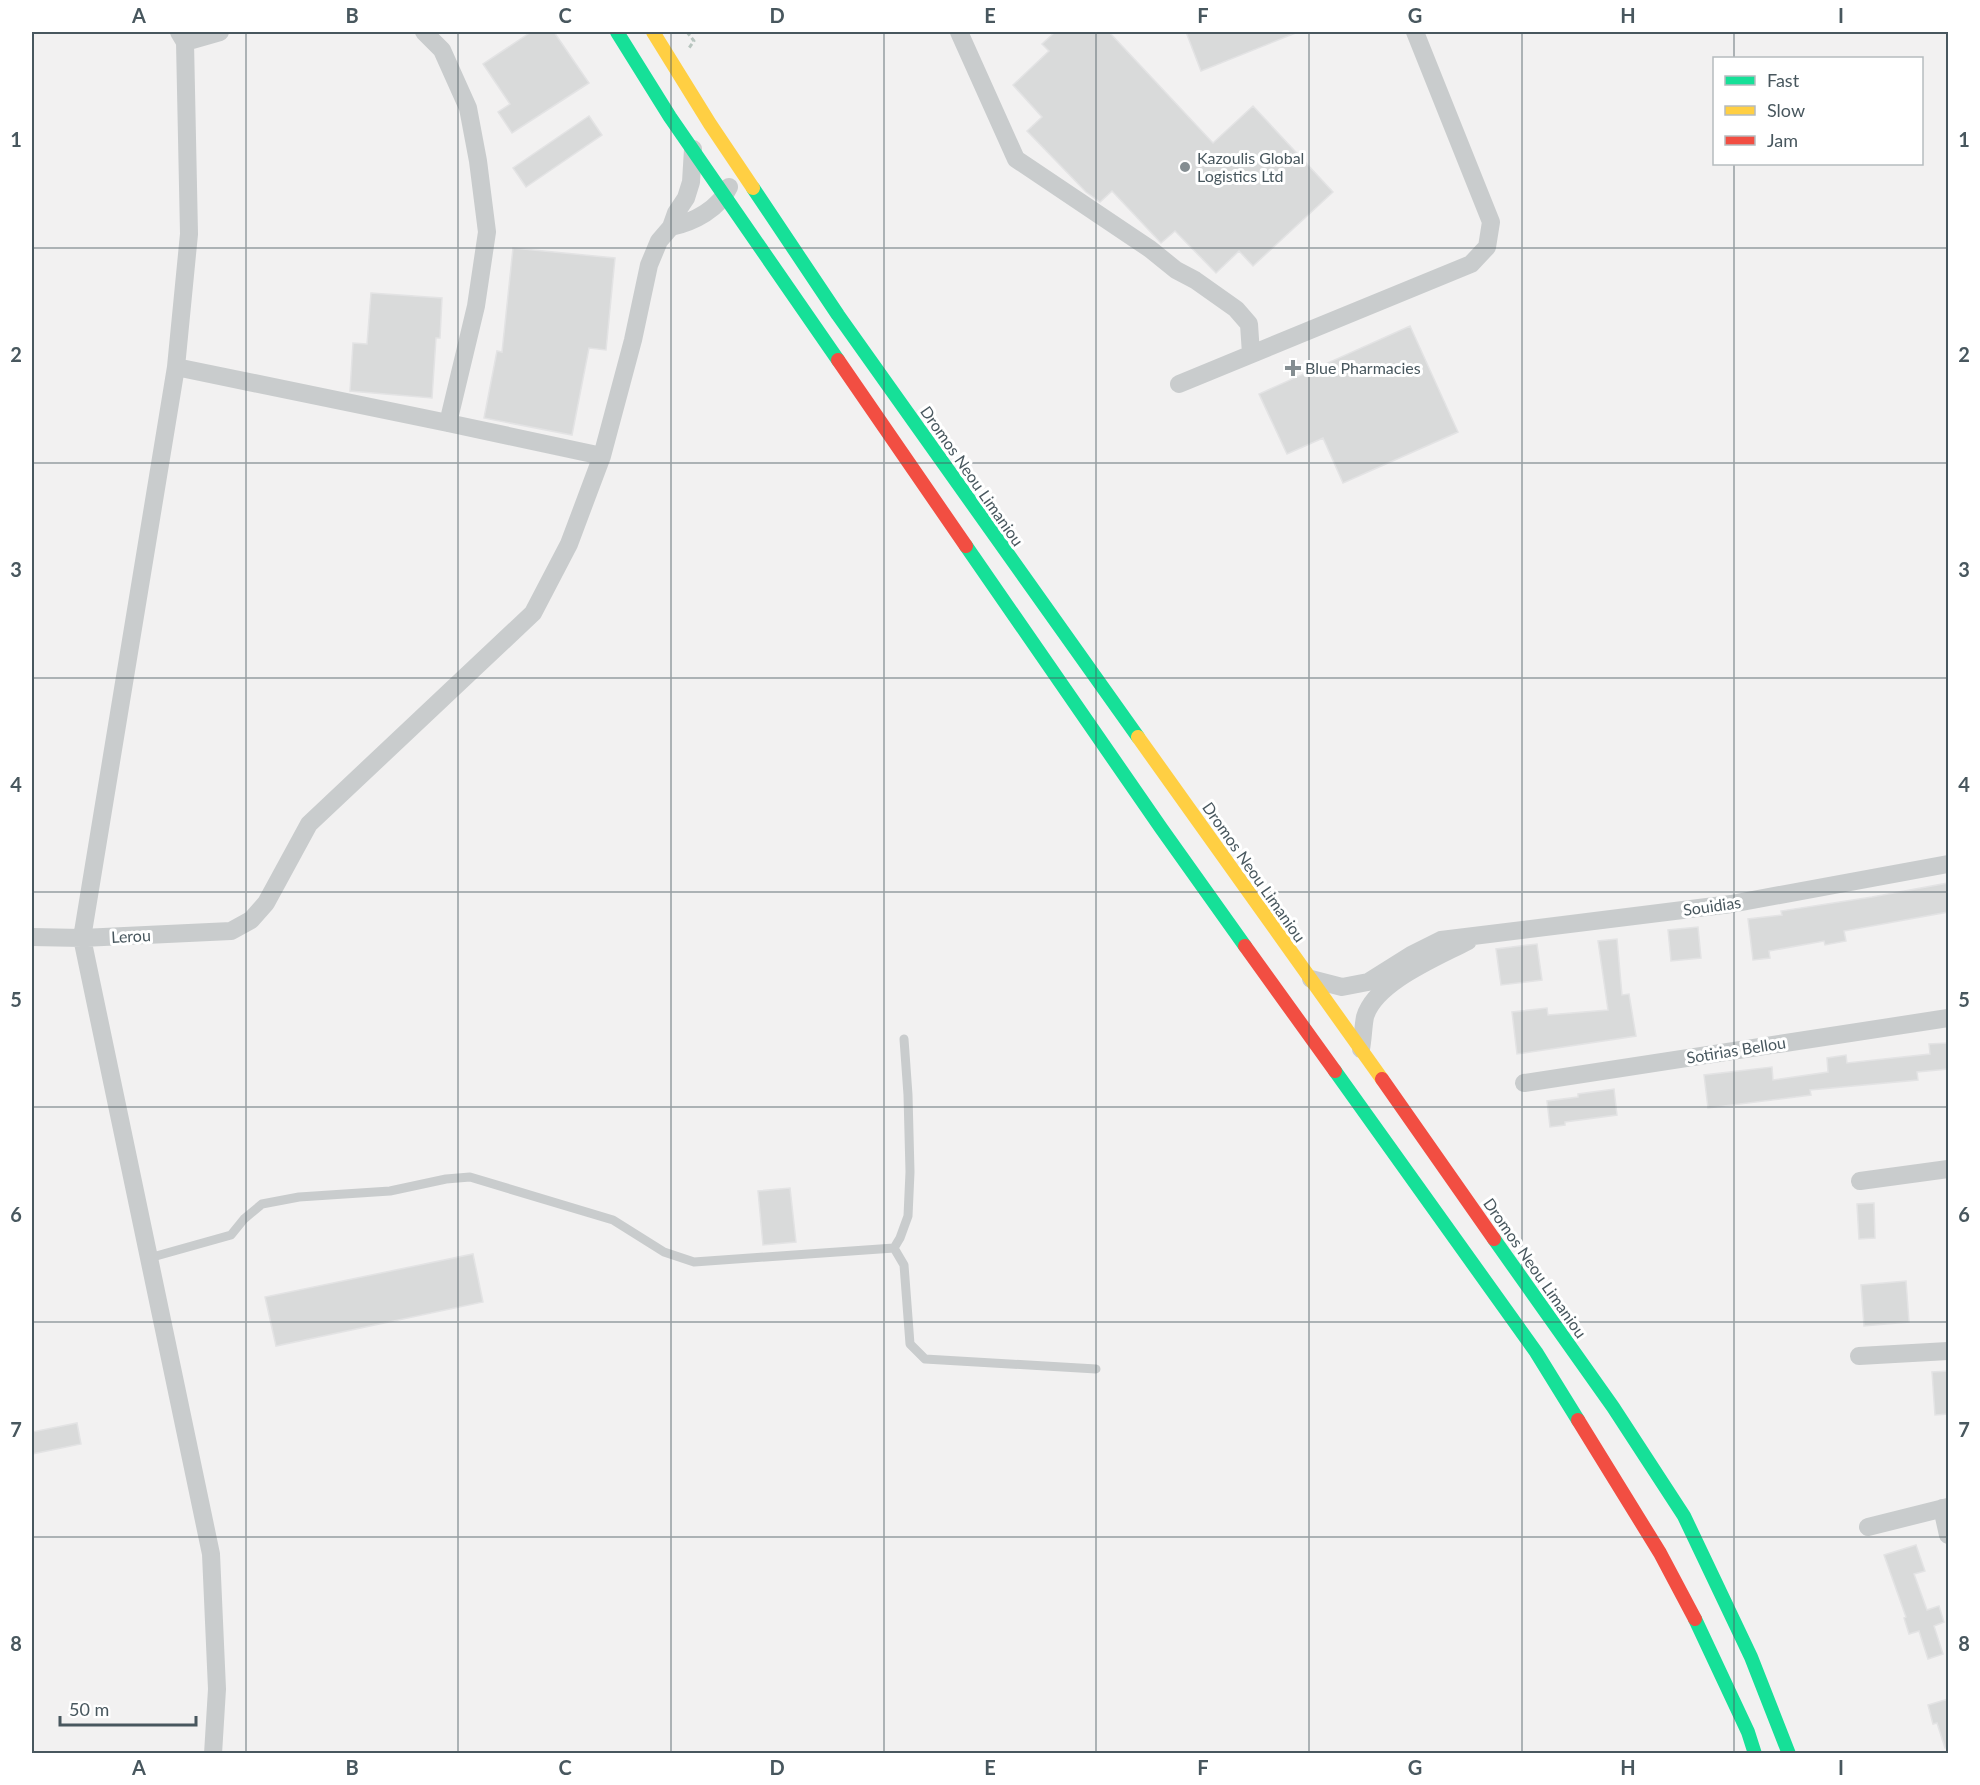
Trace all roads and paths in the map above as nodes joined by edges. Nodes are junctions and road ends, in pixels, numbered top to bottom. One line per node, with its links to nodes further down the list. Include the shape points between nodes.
1 (220, 32): 7 (street)
2 (424, 32): 15 (street, via 442,50 468,108 487,232 476,306)
3 (617, 32): 9 (main road)
4 (959, 32): 12 (street, via 1016,159 1236,309 1248,324)
5 (1415, 32): 12 (street, via 1491,222 1487,247 1472,264)
6 (657, 33): 8 (main road, Dromos Neou Limaniou)
7 (182, 37): 13 (street, via 189,234)
8 (710, 124): 10 (street, via 714,148 730,185); 21 (main road, Dromos Neou Limaniou, via 838,315)
9 (693, 149): 10 (main road); 11 (street, via 691,182)
10 (725, 196): 11 (street, via 691,222); 37 (main road, via 1161,828 1536,1352 1660,1553 1702,1631)
11 (671, 227): 16 (street, via 659,241 649,265)
12 (1251, 354): 14 (street)
13 (176, 367): 15 (street); 20 (street)
14 (1179, 384)
15 (448, 423): 16 (street)
16 (602, 456): 20 (street, Lerou, via 569,544 533,613 309,824 266,903 251,920 231,931)
17 (1948, 864): 19 (street, Souidias, via 1731,904)
18 (32, 937): 20 (street, Lerou)
19 (1475, 937): 21 (street, Souidias, via 1441,940 1368,982 1342,987); 24 (street, Souidias, via 1415,967 1377,996 1365,1016)
20 (82, 938): 29 (street)
21 (1311, 979): 24 (main road, Dromos Neou Limaniou)
22 (1948, 1018): 25 (street, Sotirias Bellou)
23 (904, 1039): 28 (lane, via 909,1117 908,1216)
24 (1361, 1049): 38 (main road, Dromos Neou Limaniou, via 1684,1516 1751,1657)
25 (1524, 1083)
26 (1948, 1168): 27 (street)
27 (1860, 1181)
28 (894, 1248): 29 (lane, via 694,1262 664,1252 613,1220 470,1177 390,1191 298,1197 262,1204 231,1235); 32 (lane, via 904,1265 910,1344 925,1359)
29 (149, 1258): 36 (street, via 211,1554 217,1689)
30 (1948, 1351): 31 (street)
31 (1859, 1356)
32 (1096, 1369)
33 (1945, 1507): 34 (street); 35 (street)
34 (1868, 1527)
35 (1948, 1535)
36 (213, 1754)
37 (1755, 1754)
38 (1789, 1754)

